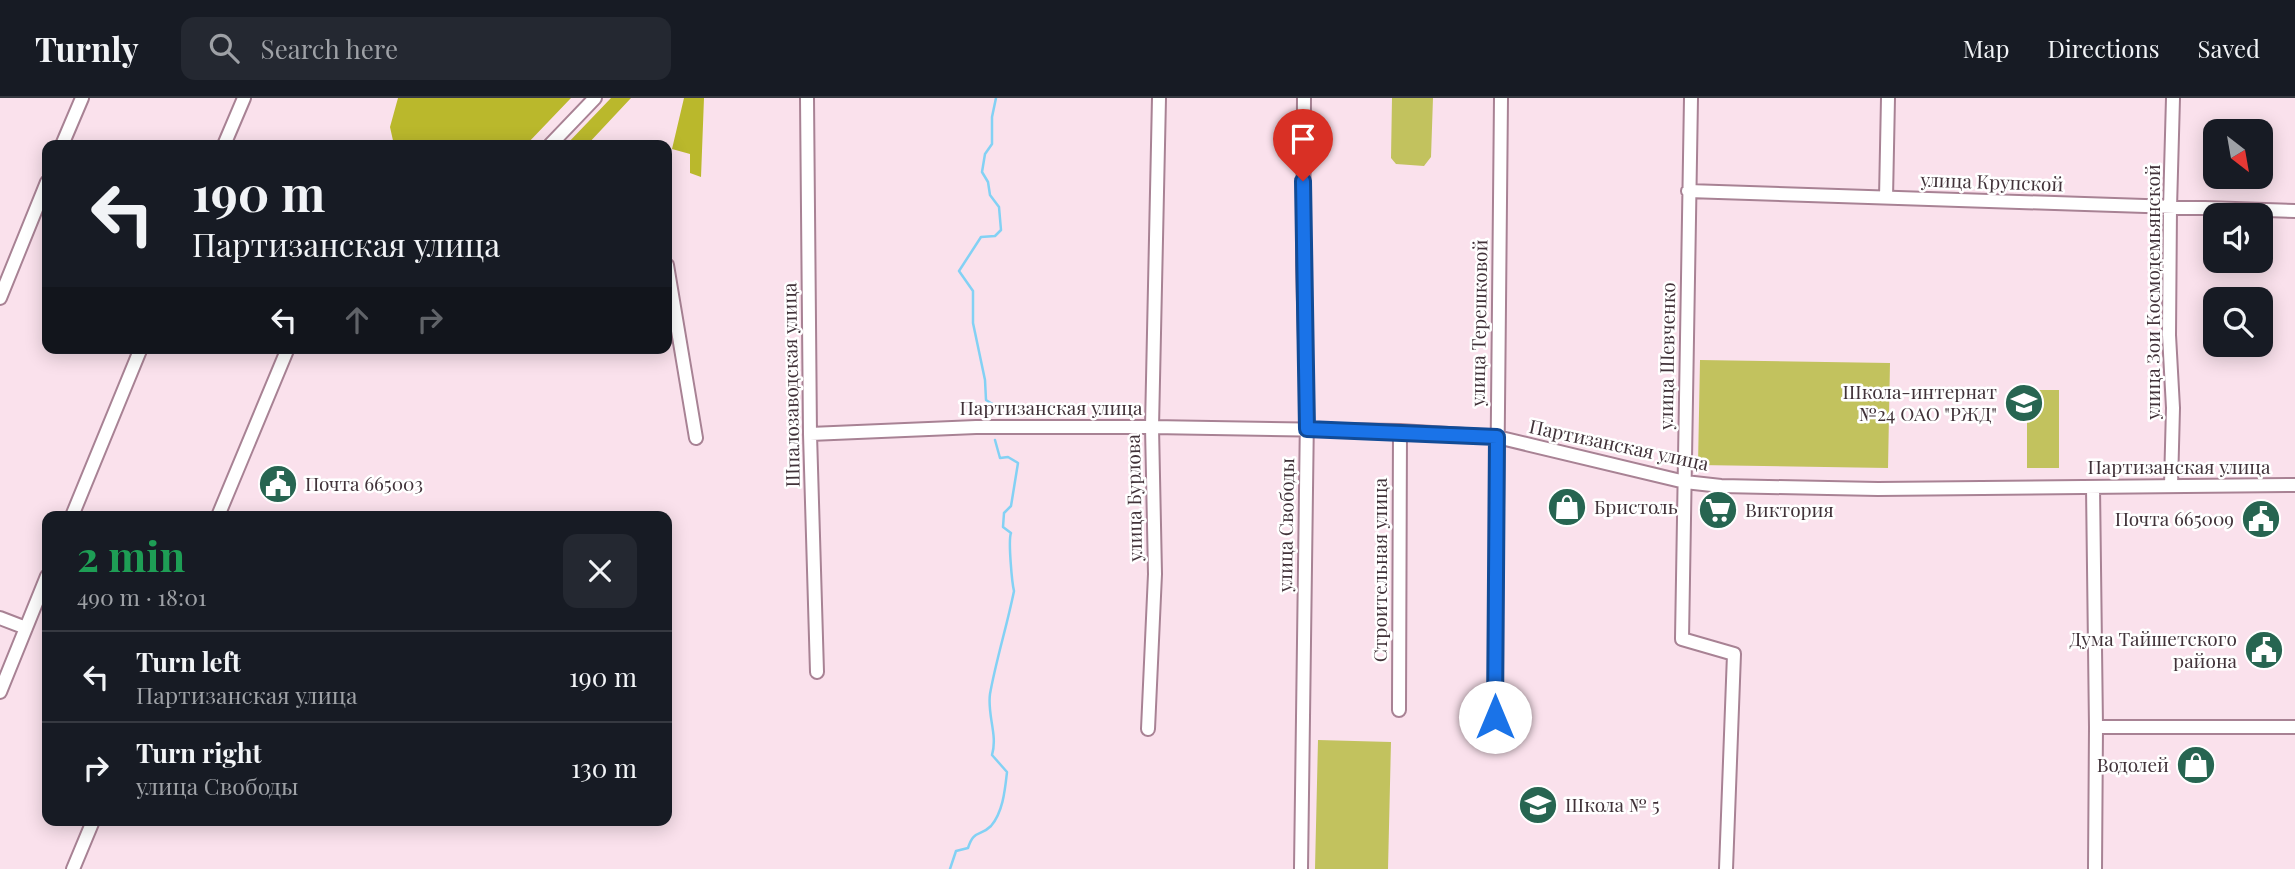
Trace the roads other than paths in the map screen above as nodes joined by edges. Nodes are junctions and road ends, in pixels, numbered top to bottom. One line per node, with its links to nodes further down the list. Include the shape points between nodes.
1 (82, 98): 11 (street)
2 (244, 98): 12 (street)
3 (595, 98): 13 (street)
4 (807, 98): 26 (street, Шпалозаводская улица)
5 (1159, 98): 23 (street, улица Бурлова)
6 (1304, 98): 24 (street, улица Свободы)
7 (1501, 98): 27 (street, улица Терешковой)
8 (1691, 98): 14 (street, улица Шевченко)
9 (1888, 98): 16 (street)
10 (2173, 98): 17 (street, улица Зои Космодемьянской)
11 (64, 140)
12 (226, 140)
13 (555, 140)
14 (1688, 191): 16 (street, улица Крупской); 29 (street, улица Шевченко)
15 (42, 194): 20 (street)
16 (1886, 198): 17 (street, улица Крупской)
17 (2170, 208): 18 (street, улица Крупской); 30 (street, улица Зои Космодемьянской)
18 (2295, 211)
19 (672, 295): 28 (street)
20 (0, 298)
21 (139, 354): 33 (street)
22 (286, 354): 34 (street)
23 (1152, 427): 24 (street, Партизанская улица); 26 (street, Партизанская улица, via 976,427); 44 (street, улица Бурлова, via 1155,573)
24 (1307, 429): 25 (street, Партизанская улица); 47 (street, улица Свободы)
25 (1400, 431): 27 (street, Партизанская улица); 40 (street, Строительная улица)
26 (810, 434): 38 (street, Шпалозаводская улица)
27 (1497, 437): 29 (street, Партизанская улица); 41 (street, улица Терешковой)
28 (696, 438)
29 (1685, 482): 32 (street, Партизанская улица, via 1878,489); 48 (street, улица Шевченко, via 1682,639 1734,654)
30 (2171, 485): 31 (street, Партизанская улица); 32 (street, Партизанская улица)
31 (2295, 485)
32 (2093, 487): 42 (street)
33 (74, 511)
34 (220, 511)
35 (42, 588): 37 (street)
36 (0, 618): 37 (street)
37 (26, 628): 39 (street)
38 (817, 672)
39 (0, 692)
40 (1399, 710)
41 (1495, 717)
42 (2096, 727): 43 (street); 49 (street)
43 (2295, 727)
44 (1148, 729)
45 (91, 826): 46 (street)
46 (73, 869)
47 (1301, 869)
48 (1726, 869)
49 (2095, 869)

